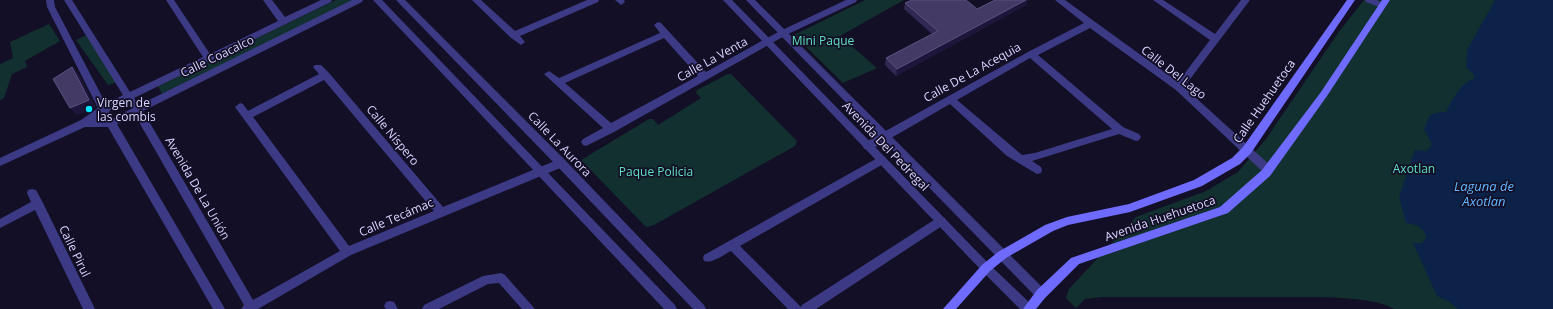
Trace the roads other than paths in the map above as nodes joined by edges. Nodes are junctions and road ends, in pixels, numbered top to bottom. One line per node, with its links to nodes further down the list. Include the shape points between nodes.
1 (50, 0): 39 (street, via 51,7)
2 (68, 0): 37 (street, Avenida De La Unión)
3 (170, 0): 30 (street)
4 (267, 0): 20 (street)
5 (328, 0): 20 (street, Calle Coacalco)
6 (360, 0): 40 (street, Calle Coacalco)
7 (377, 0): 56 (street)
8 (400, 0): 53 (street, Calle La Aurora)
9 (476, 0): 25 (street)
10 (595, 0): 25 (street)
11 (726, 0): 28 (street, Avenida Del Pedregal)
12 (750, 0): 23 (street, Avenida Del Pedregal)
13 (853, 0): 23 (street, Calle La Venta)
14 (1059, 0): 21 (street, Calle Del Lago)
15 (1157, 0): 26 (street)
16 (1246, 0): 26 (street)
17 (1351, 0): 49 (main road, Calle Huehuetoca)
18 (1369, 0): 19 (street)
19 (1384, 2): 55 (main road, Avenida Huehuetoca, via 1324,94)
20 (284, 22): 30 (street, Calle Coacalco)
21 (1090, 24): 29 (street, Calle De La Acequia); 36 (street, Calle Del Lago)
22 (658, 25): 24 (street)
23 (783, 33): 28 (street, Calle La Venta); 45 (street, Avenida Del Pedregal)
24 (665, 34): 34 (street); 35 (street)
25 (513, 35): 27 (street)
26 (1216, 39): 36 (street)
27 (521, 42)
28 (766, 43): 34 (street, Calle La Venta); 48 (street, Avenida Del Pedregal)
29 (1031, 54): 38 (street, Calle De La Acequia); 44 (street)
30 (208, 58): 37 (street, Calle Coacalco)
31 (318, 67): 33 (street, Calle Níspero)
32 (549, 74): 35 (street)
33 (326, 75): 60 (street, Calle Níspero); 64 (street, via 243,111)
34 (705, 77): 43 (street, Calle La Venta)
35 (558, 82): 43 (street)
36 (1180, 88): 49 (street, Calle Del Lago)
37 (129, 97): 39 (street, Calle Coacalco); 40 (street, Avenida De La Unión)
38 (950, 99): 45 (street, Calle De La Acequia); 50 (street)
39 (103, 110): 41 (street, Calle Coacalco); 42 (street)
40 (137, 110): 42 (street, Calle Coacalco); 69 (street, Avenida De La Unión)
41 (84, 123): 42 (street, Calle Coacalco); 52 (street, Calle Coacalco)
42 (111, 124): 71 (street)
43 (611, 129): 47 (street, Calle La Venta)
44 (1120, 130): 46 (street); 50 (street)
45 (886, 136): 48 (street, Calle De La Acequia); 65 (street, Avenida Del Pedregal)
46 (1136, 138)
47 (586, 142)
48 (868, 146): 51 (street, Avenida Del Pedregal)
49 (1247, 150): 55 (street, Calle Del Lago); 59 (main road, Calle Huehuetoca, via 1236,161 1212,176)
50 (1020, 159): 54 (street)
51 (881, 160): 61 (street, Avenida Del Pedregal); 63 (street)
52 (0, 162)
53 (561, 163): 56 (street, Calle Tecámac); 75 (street, Calle La Aurora)
54 (1037, 170)
55 (1268, 170): 68 (main road, Avenida Huehuetoca, via 1224,210 1075,261)
56 (540, 172): 60 (street, Calle Tecámac); 74 (street)
57 (32, 193): 58 (street, Calle Pirul)
58 (38, 204): 62 (street); 70 (street, Calle Pirul)
59 (1130, 208): 65 (main road, Avenida Huehuetoca, via 1067,221 1049,228)
60 (441, 212): 64 (street, Calle Tecámac)
61 (941, 222): 67 (street, Avenida Del Pedregal); 77 (street)
62 (0, 224)
63 (732, 245): 66 (street); 76 (street)
64 (347, 252): 69 (street, Calle Tecámac)
65 (1002, 255): 67 (main road, Avenida Huehuetoca); 68 (street, Avenida Del Pedregal)
66 (708, 258)
67 (986, 268): 78 (main road, Avenida Huehuetoca); 79 (street, Avenida Del Pedregal)
68 (1041, 294): 79 (main road, Avenida Huehuetoca)
69 (250, 308)
70 (89, 309)
71 (219, 309)
72 (428, 309): 73 (street, via 488,280 501,278)
73 (529, 309)
74 (671, 309)
75 (700, 309)
76 (796, 309)
77 (806, 309)
78 (949, 309)
79 (1029, 309)

